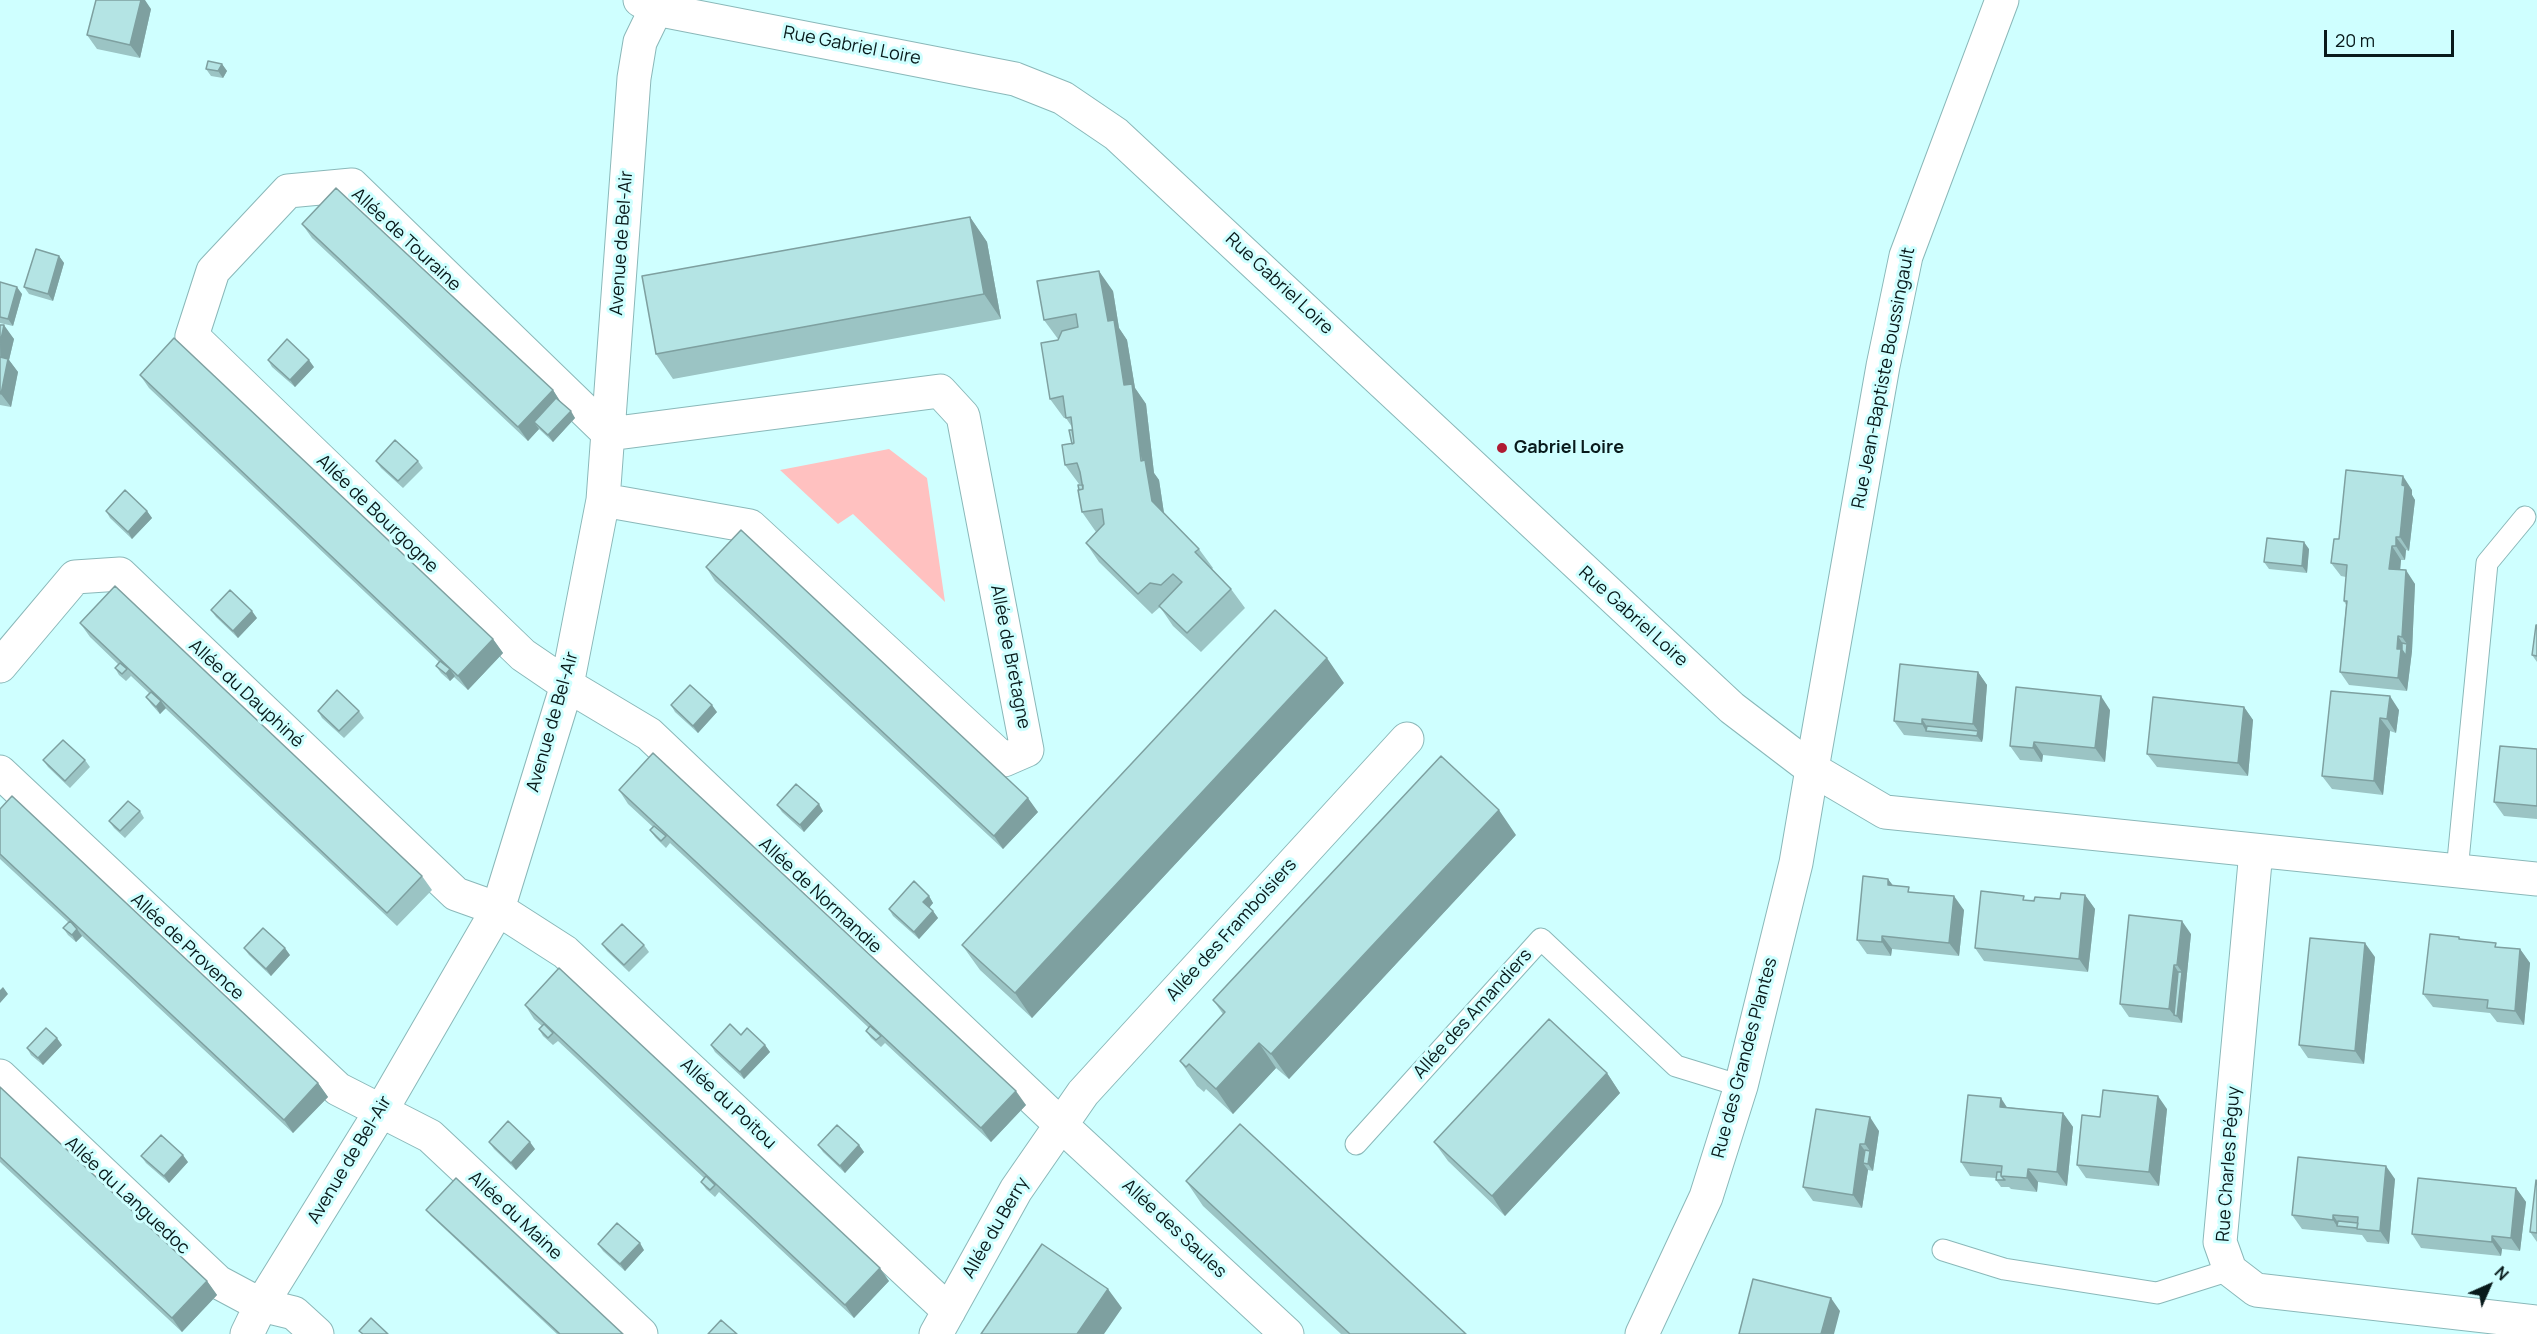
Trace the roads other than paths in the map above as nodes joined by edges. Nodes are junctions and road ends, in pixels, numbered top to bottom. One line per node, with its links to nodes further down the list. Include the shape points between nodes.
1 (2002, 0): 10 (street, Rue Jean-Baptiste Boussingault, via 1906,256)
2 (648, 4): 4 (street, Avenue de Bel-Air, via 634,78); 10 (street, Rue Gabriel Loire, via 1015,79 1063,98 1116,134 1563,554 1732,708)
3 (192, 336): 4 (street, Allée de Touraine, via 213,271 288,191 352,185); 8 (street, Allée de Bourgogne, via 523,655)
4 (609, 434): 5 (street, Avenue de Bel-Air); 5 (street, Allée de Bretagne, via 940,391 963,416 1027,750 1004,760 750,526)
5 (603, 500): 8 (street, Avenue de Bel-Air)
6 (2525, 517): 13 (lane, via 2487,563)
7 (0, 666): 15 (street, Allée du Dauphiné, via 75,577 120,574 456,894)
8 (567, 685): 15 (street, Avenue de Bel-Air); 19 (street, Allée de Normandie, via 649,734)
9 (1407, 739): 19 (street, Allée des Framboisiers, via 1083,1093)
10 (1812, 769): 12 (street, via 1886,812); 17 (street, Rue des Grandes Plantes, via 1796,863)
11 (0, 772): 18 (street, Allée de Provence, via 338,1089)
12 (2256, 851): 13 (street); 22 (street, Rue Charles Péguy, via 2220,1242)
13 (2457, 871): 14 (street)
14 (2537, 879)
15 (498, 909): 18 (street, Avenue de Bel-Air); 24 (street, Allée du Poitou, via 565,952)
16 (0, 1076): 23 (street, Allée du Languedoc, via 218,1281)
17 (1741, 1086): 20 (lane, Allée des Amandiers, via 1676,1066 1541,939); 30 (street, Rue des Grandes Plantes, via 1706,1197)
18 (381, 1111): 23 (street, Avenue de Bel-Air); 28 (street, Allée du Maine, via 429,1136)
19 (1060, 1124): 24 (street, Allée du Berry, via 1016,1190); 29 (street, Allée des Saules)
20 (1356, 1144)
21 (1943, 1250): 22 (lane, via 2004,1269 2157,1293)
22 (2230, 1270): 25 (street, via 2256,1290)
23 (261, 1305): 26 (street, Avenue de Bel-Air); 27 (street, Allée du Languedoc, via 294,1312)
24 (942, 1322)
25 (2537, 1322)
26 (247, 1334)
27 (317, 1334)
28 (640, 1334)
29 (1287, 1334)
30 (1642, 1334)

